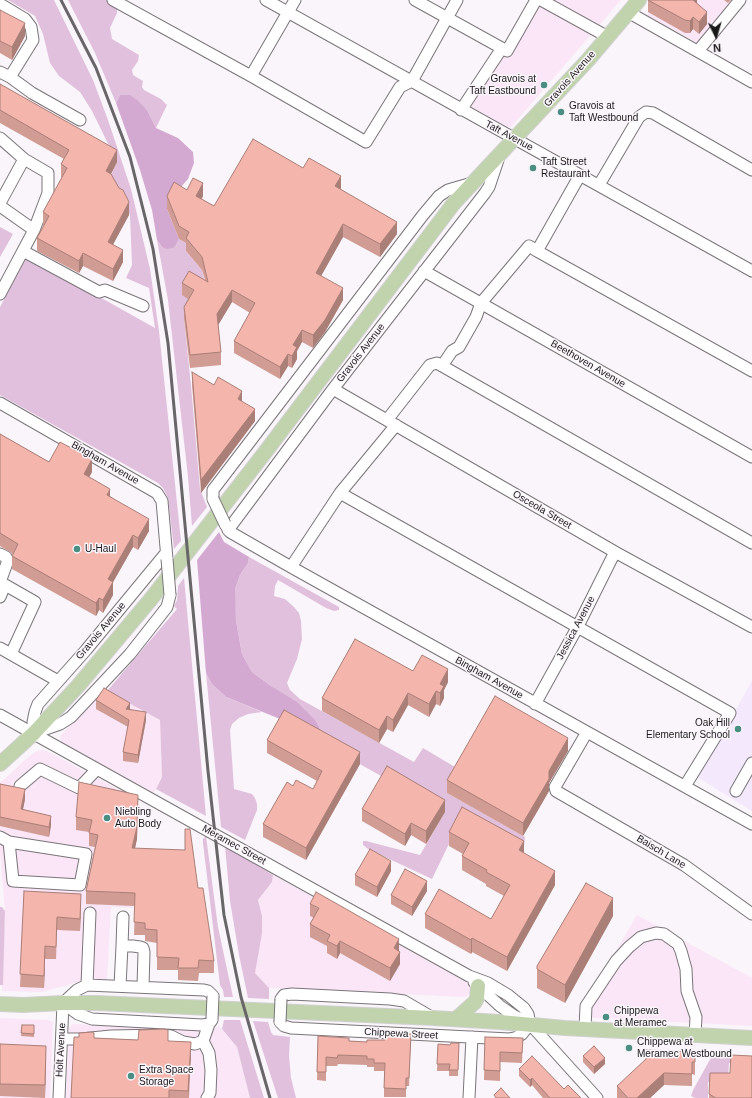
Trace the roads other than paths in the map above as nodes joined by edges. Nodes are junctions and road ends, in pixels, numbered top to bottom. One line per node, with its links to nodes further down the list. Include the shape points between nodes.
1 (113, 0): 17 (street)
2 (266, 0): 11 (street, Taft Avenue)
3 (295, 0): 11 (street)
4 (414, 0): 12 (street)
5 (457, 0): 12 (street)
6 (536, 0): 14 (street, via 507,51)
7 (541, 0): 13 (street)
8 (740, 0): 15 (street)
9 (0, 4): 18 (street, via 25,18 33,34 33,40)
10 (634, 4): 13 (main road, Gravois Avenue); 15 (street)
11 (288, 13): 17 (street); 19 (street, Taft Avenue)
12 (447, 18): 14 (street); 19 (street)
13 (608, 37): 24 (main road, Gravois Avenue)
14 (502, 48): 21 (street)
15 (698, 51): 20 (street)
16 (0, 72): 18 (street)
17 (251, 76): 19 (street, via 366,142 400,87)
18 (10, 78): 22 (street, via 32,94)
19 (412, 81): 21 (street, Taft Avenue)
20 (752, 82)
21 (461, 110): 24 (street, Taft Avenue)
22 (80, 120)
23 (0, 138): 26 (street)
24 (515, 140): 25 (main road, Gravois Avenue); 28 (street, Taft Avenue)
25 (499, 157): 29 (main road, Gravois Avenue); 36 (street, Gravois Avenue, via 485,193)
26 (24, 159): 31 (street); 33 (street, via 48,172 48,193)
27 (752, 170): 30 (street, via 653,113 646,112 639,117)
28 (580, 174): 30 (street, Taft Avenue); 34 (street)
29 (472, 183): 48 (street, Gravois Avenue, bridge, via 448,190 439,196 213,490 213,499); 64 (main road, Gravois Avenue, via 454,203 151,599 83,681)
30 (598, 185): 37 (street, Taft Avenue)
31 (0, 203)
32 (0, 206): 33 (street)
33 (34, 230): 35 (street)
34 (537, 250): 39 (street, via 529,246); 42 (street)
35 (23, 251): 38 (street); 40 (street, via 99,292 105,290)
36 (424, 271): 39 (street, Beethoven Avenue); 43 (street, Gravois Avenue)
37 (752, 271)
38 (0, 294)
39 (482, 303): 41 (street, via 459,347 452,351); 46 (street, Beethoven Avenue)
40 (143, 306)
41 (442, 366): 45 (street, via 438,363 430,366); 49 (street)
42 (752, 372)
43 (334, 389): 45 (street, Osceola Street); 48 (street, Gravois Avenue)
44 (0, 403): 52 (street, Bingham Avenue, via 157,493 162,501)
45 (392, 422): 47 (street); 50 (street, Osceola Street)
46 (752, 457)
47 (340, 493): 53 (street); 57 (street)
48 (226, 527): 53 (street, Bingham Avenue)
49 (752, 543)
50 (615, 552): 56 (street, Osceola Street); 57 (street, Jessica Avenue)
51 (0, 554): 54 (street, via 8,560 0,582)
52 (167, 556): 60 (street, Gravois Avenue); 64 (street, Gravois Avenue, bridge, via 170,595 167,607 130,654 71,717 60,724)
53 (291, 567): 61 (street, Bingham Avenue)
54 (5, 585): 55 (street); 59 (street, via 35,602)
55 (0, 597)
56 (752, 627)
57 (577, 628): 61 (street, Jessica Avenue); 69 (street, via 730,713)
58 (0, 648): 59 (street)
59 (11, 654): 60 (street)
60 (58, 681): 64 (street, Gravois Avenue, via 38,704 33,722)
61 (535, 704): 63 (street, Bingham Avenue)
62 (0, 715): 64 (street, Meramec Street)
63 (587, 732): 69 (street, Bingham Avenue); 74 (street, Baisch Lane, via 555,787 556,791 684,865)
64 (34, 733): 66 (main road, Gravois Avenue); 67 (street, Meramec Street)
65 (752, 763): 70 (street)
66 (0, 764)
67 (97, 769): 68 (street, via 78,788 40,768); 77 (street, Meramec Street)
68 (20, 786)
69 (685, 786): 71 (street, Bingham Avenue)
70 (736, 791)
71 (752, 824)
72 (4, 840): 72 (street, via 86,854 80,886 13,881)
73 (90, 913): 78 (street)
74 (752, 914)
75 (123, 917): 76 (street)
76 (122, 946): 79 (street); 80 (street, via 143,948)
77 (473, 981): 84 (main road, via 477,998); 86 (street, Meramec Street, via 500,1006)
78 (87, 985): 79 (street); 81 (street)
79 (120, 986): 80 (street)
80 (143, 987): 85 (street, bridge, via 208,991 213,996)
81 (63, 1003): 82 (main road, Chippewa Street); 83 (main road, Chippewa Street); 85 (street, via 78,1014 92,1019 202,1025); 91 (street, Holt Avenue)
82 (0, 1004)
83 (433, 1018): 84 (main road, Chippewa Street); 89 (street, Chippewa Street, bridge, via 404,1001 390,999 292,994 284,995 280,999 280,1022 291,1028)
84 (456, 1019): 86 (main road, Chippewa Street)
85 (210, 1021): 92 (street)
86 (530, 1024): 87 (main road, Chippewa Street); 89 (street, Chippewa Street, via 515,1038); 96 (street, Meramec Street)
87 (585, 1029): 88 (main road, Chippewa Street); 88 (street, via 586,1006 616,961 641,937 656,933 664,934 678,944 681,951 688,991 696,1017)
88 (695, 1035): 90 (main road, Chippewa Street)
89 (472, 1037): 95 (street)
90 (752, 1038)
91 (62, 1039): 92 (street, via 164,1035 195,1044); 93 (street, Holt Avenue)
92 (203, 1041): 94 (street, via 210,1054 210,1093)
93 (59, 1098)
94 (207, 1098)
95 (469, 1098)
96 (597, 1098)

